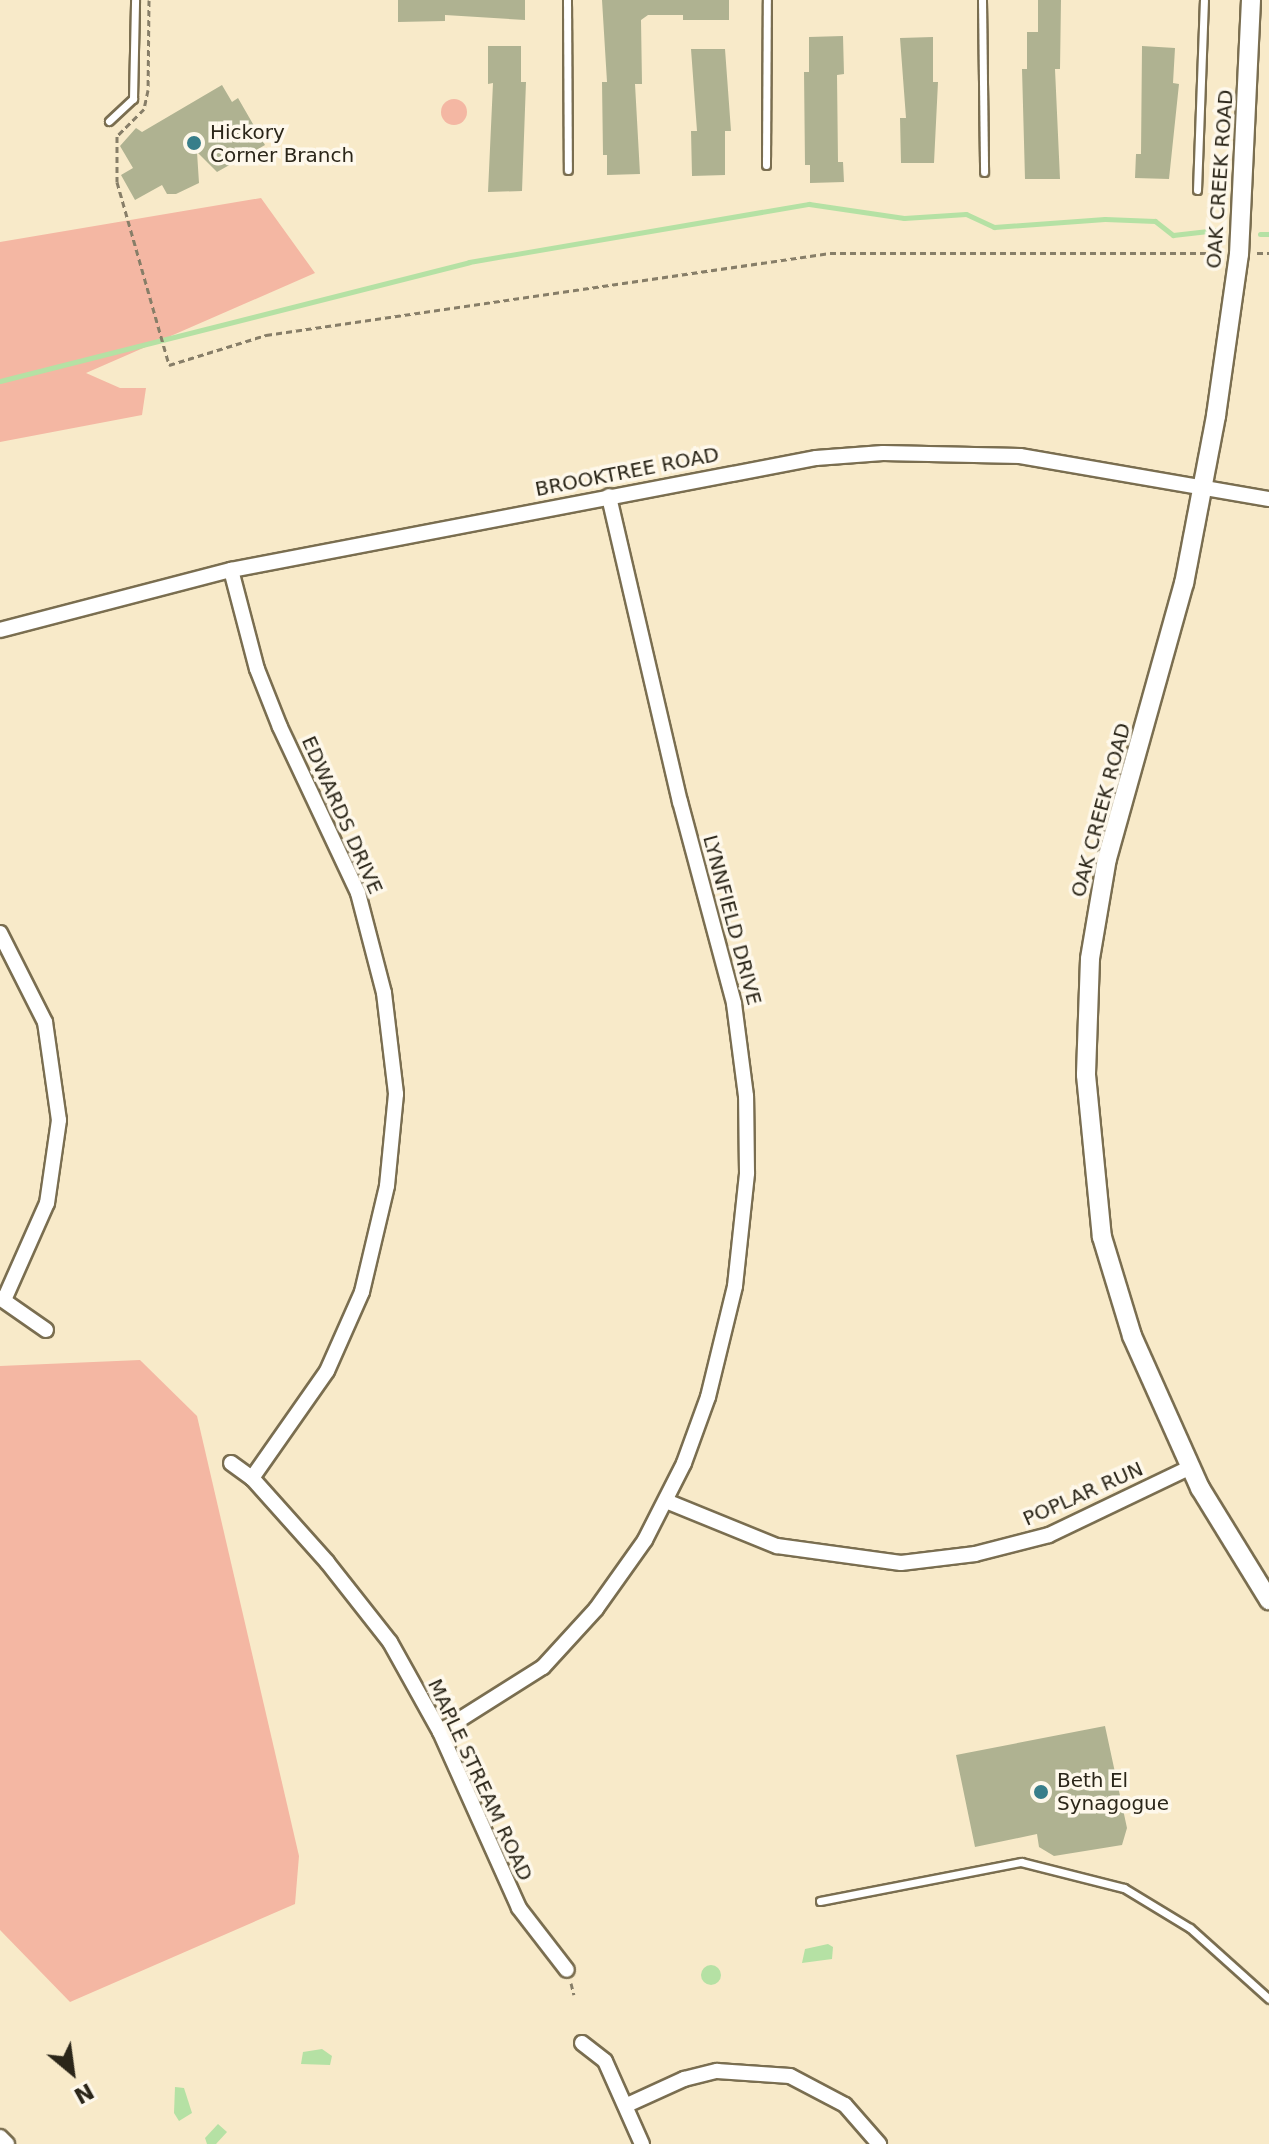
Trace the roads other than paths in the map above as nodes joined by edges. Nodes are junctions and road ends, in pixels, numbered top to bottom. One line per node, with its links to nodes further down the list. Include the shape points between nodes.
1 (135, 0): 7 (lane, via 133,99)
2 (567, 0): 9 (lane)
3 (767, 0): 8 (lane)
4 (982, 0): 10 (lane)
5 (1204, 0): 11 (lane)
6 (1251, 0): 12 (street, OAK CREEK ROAD, via 1239,254)
7 (109, 121)
8 (766, 165)
9 (568, 170)
10 (984, 172)
11 (1197, 190)
12 (1204, 490): 13 (street, BROOKTREE ROAD, via 1070,462 938,452 803,460); 14 (street, BROOKTREE ROAD); 21 (street, OAK CREEK ROAD, via 1107,858 1086,1017 1089,1126 1102,1237 1132,1336)
13 (609, 496): 15 (street, BROOKTREE ROAD); 23 (street, LYNNFIELD DRIVE, via 680,802 722,947 746,1096 747,1173 735,1286 708,1397)
14 (1269, 499)
15 (231, 570): 16 (street, BROOKTREE ROAD); 22 (street, EDWARDS DRIVE, via 257,669 358,893 384,993 396,1094 387,1186 362,1292 327,1371)
16 (0, 630)
17 (0, 933): 18 (street, via 45,1022 59,1120 47,1203)
18 (2, 1299): 19 (street)
19 (46, 1330)
20 (231, 1463): 22 (street, MAPLE STREAM ROAD)
21 (1189, 1468): 23 (street, POPLAR RUN, via 1049,1535 975,1554 901,1563 777,1546); 24 (street, OAK CREEK ROAD)
22 (252, 1478): 25 (street, MAPLE STREAM ROAD, via 358,1597)
23 (666, 1501): 25 (street, LYNNFIELD DRIVE, via 633,1558 572,1639 516,1687)
24 (1269, 1600)
25 (440, 1732): 27 (street, MAPLE STREAM ROAD, via 519,1908)
26 (820, 1901): 28 (lane, via 1021,1862 1124,1888 1190,1928)
27 (567, 1970)
28 (1269, 1999)
29 (582, 2043): 30 (street, via 605,2061)
30 (627, 2105): 33 (street); 34 (street, via 684,2079 717,2071 790,2076 845,2105)
31 (0, 2137): 32 (street)
32 (7, 2144)
33 (642, 2144)
34 (879, 2144)

